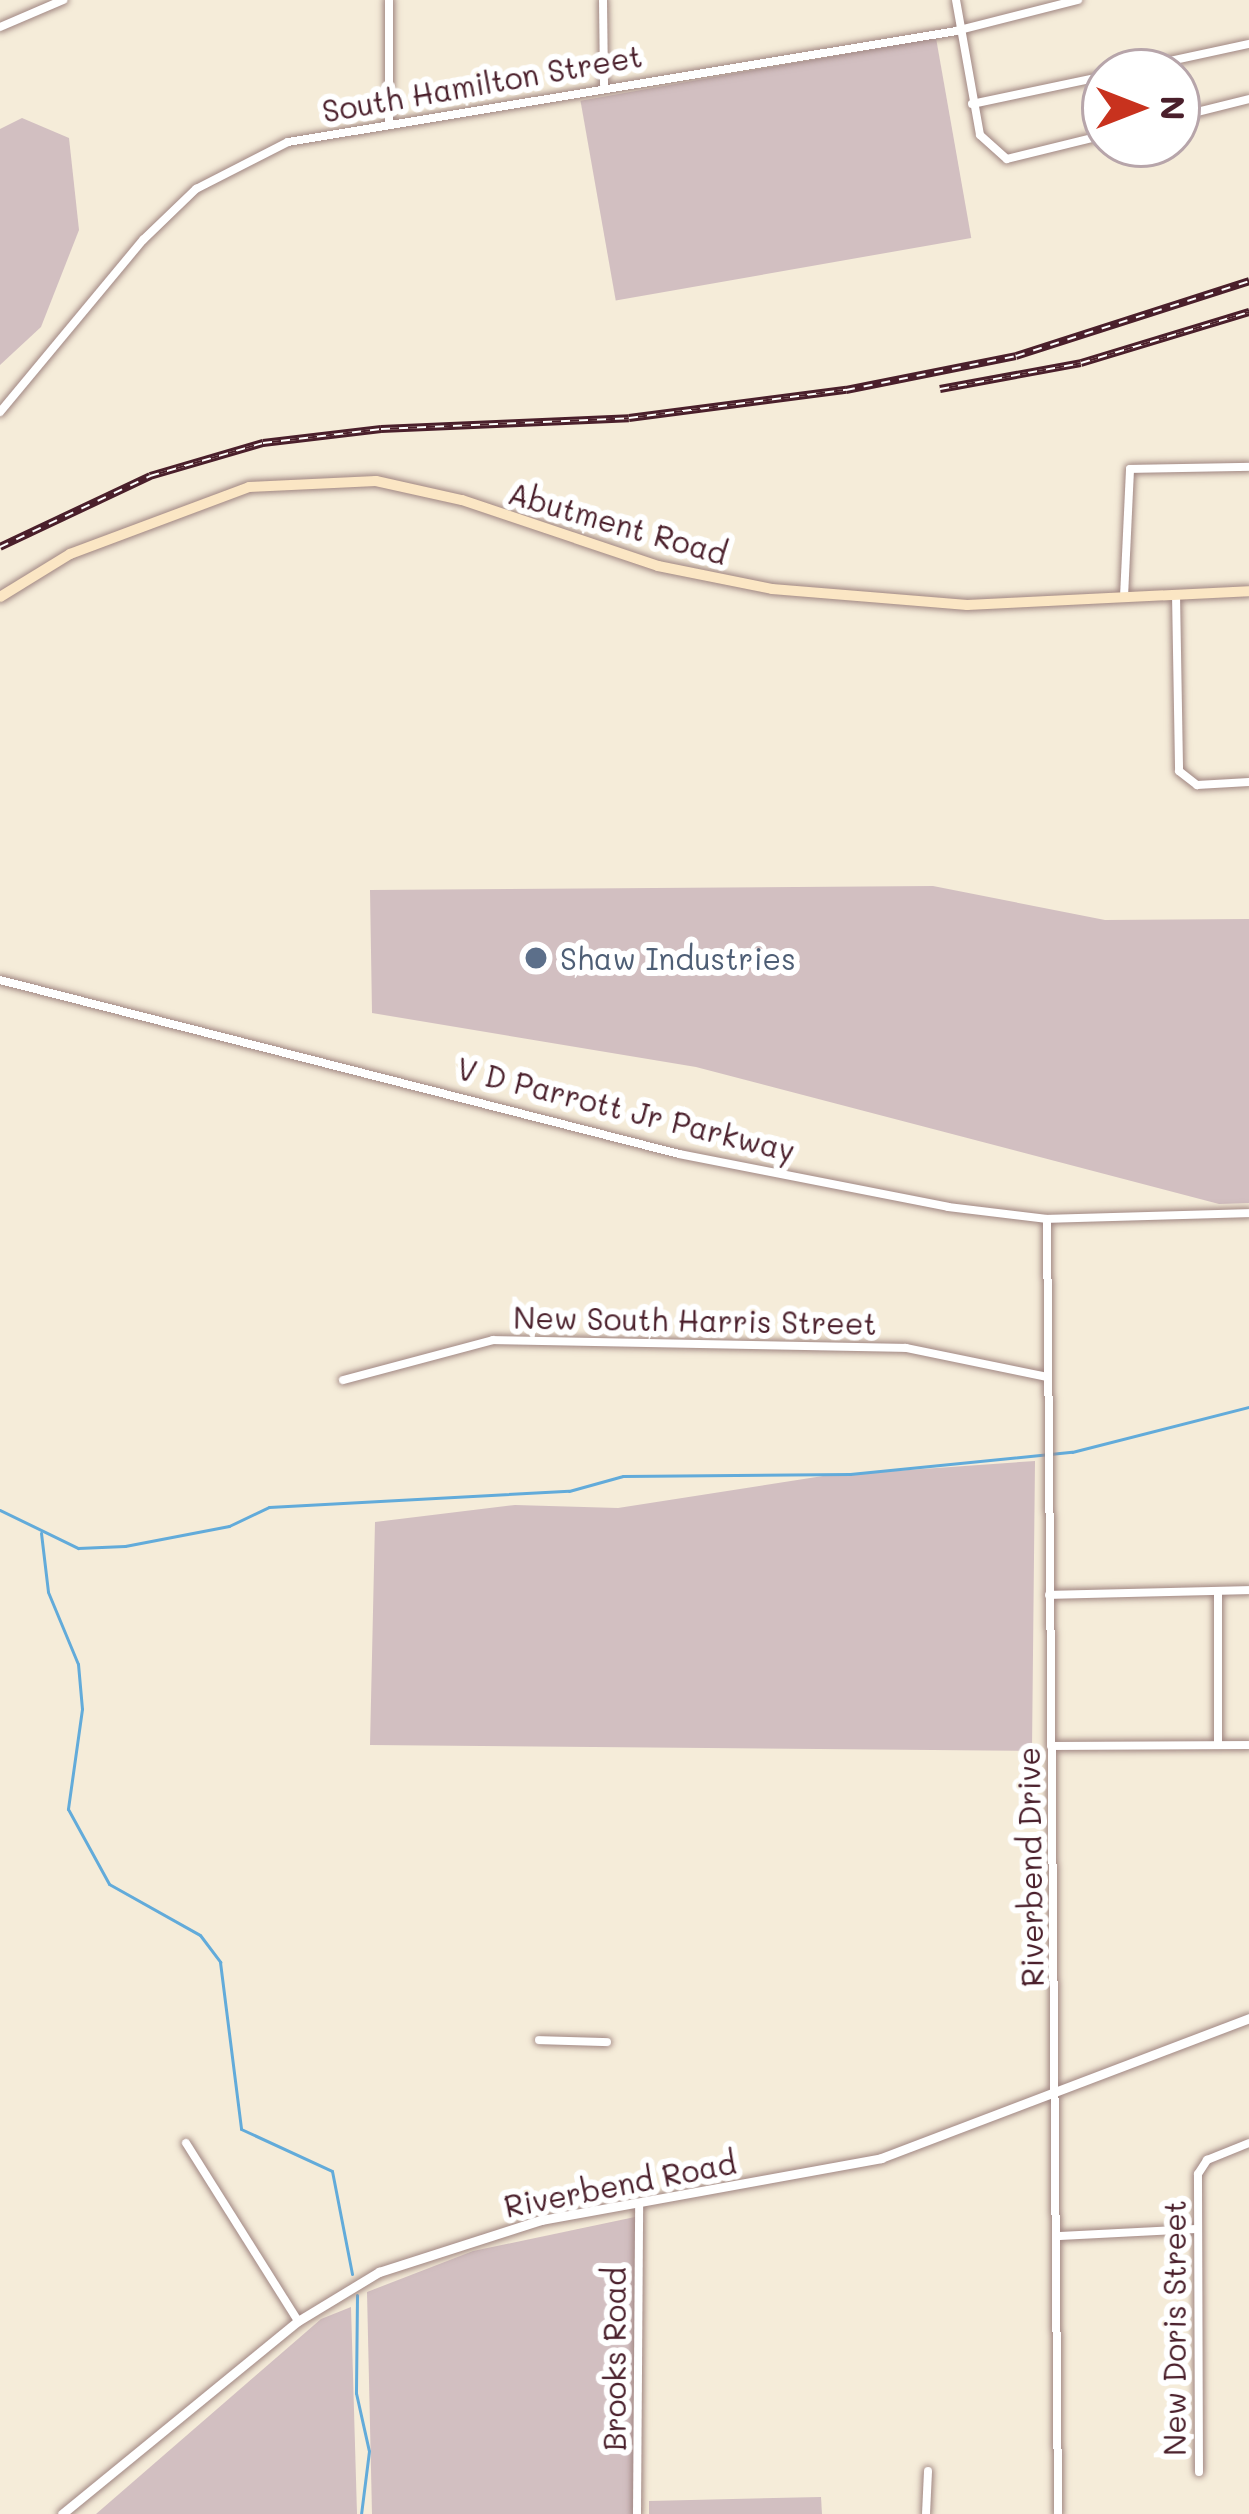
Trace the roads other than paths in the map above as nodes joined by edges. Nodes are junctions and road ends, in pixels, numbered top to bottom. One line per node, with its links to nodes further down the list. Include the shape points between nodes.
1 (63, 0): 6 (street)
2 (389, 0): 15 (street)
3 (603, 0): 11 (street)
4 (956, 0): 7 (street)
5 (1078, 0): 7 (street, South Hamilton Street)
6 (0, 27)
7 (956, 31): 11 (street, South Hamilton Street); 13 (street)
8 (1249, 44): 9 (street)
9 (1201, 54)
10 (1081, 81): 13 (street)
11 (604, 85): 15 (street, South Hamilton Street)
12 (1249, 99): 14 (street)
13 (972, 104): 16 (street, via 980,135 1007,159)
14 (1201, 111)
15 (389, 123): 17 (street, South Hamilton Street, via 288,142 196,189 142,240)
16 (1081, 141)
17 (0, 412)
18 (1249, 467): 22 (street, via 1130,469)
19 (1249, 592): 20 (main road, Abutment Road)
20 (1176, 594): 22 (main road, Abutment Road); 23 (street, via 1179,771 1197,784)
21 (0, 597): 22 (main road, Abutment Road, via 70,554 249,487 376,482 462,500 658,566 772,589 967,604)
22 (1124, 598)
23 (1249, 782)
24 (0, 980): 26 (street, V D Parrott Jr Parkway, via 679,1154)
25 (1249, 1213): 26 (street, V D Parrott Jr Parkway)
26 (1047, 1220): 27 (street, Riverbend Drive)
27 (1047, 1377): 28 (street, New South Harris Street, via 906,1348 493,1340); 31 (street, Riverbend Drive)
28 (344, 1380)
29 (1249, 1590): 30 (street)
30 (1218, 1591): 31 (street); 32 (street)
31 (1049, 1595): 34 (street, Riverbend Drive)
32 (1218, 1745): 33 (street); 34 (street)
33 (1249, 1745)
34 (1051, 1746): 38 (street, Riverbend Drive)
35 (1249, 2018): 38 (street, Riverbend Road)
36 (539, 2040): 37 (street)
37 (607, 2042)
38 (1054, 2093): 41 (street, Riverbend Road, via 881,2158); 43 (street, Riverbend Drive)
39 (186, 2143): 44 (street)
40 (1249, 2144): 42 (street, New Doris Street, via 1201,2165)
41 (639, 2204): 44 (street, Riverbend Road, via 455,2242 380,2272); 48 (street, Brooks Road)
42 (1197, 2229): 43 (street); 46 (street, New Doris Street)
43 (1060, 2236): 50 (street, Riverbend Drive)
44 (298, 2321): 47 (street, Riverbend Road)
45 (928, 2471): 49 (street)
46 (1199, 2472)
47 (62, 2514)
48 (637, 2514)
49 (926, 2514)
50 (1058, 2514)

